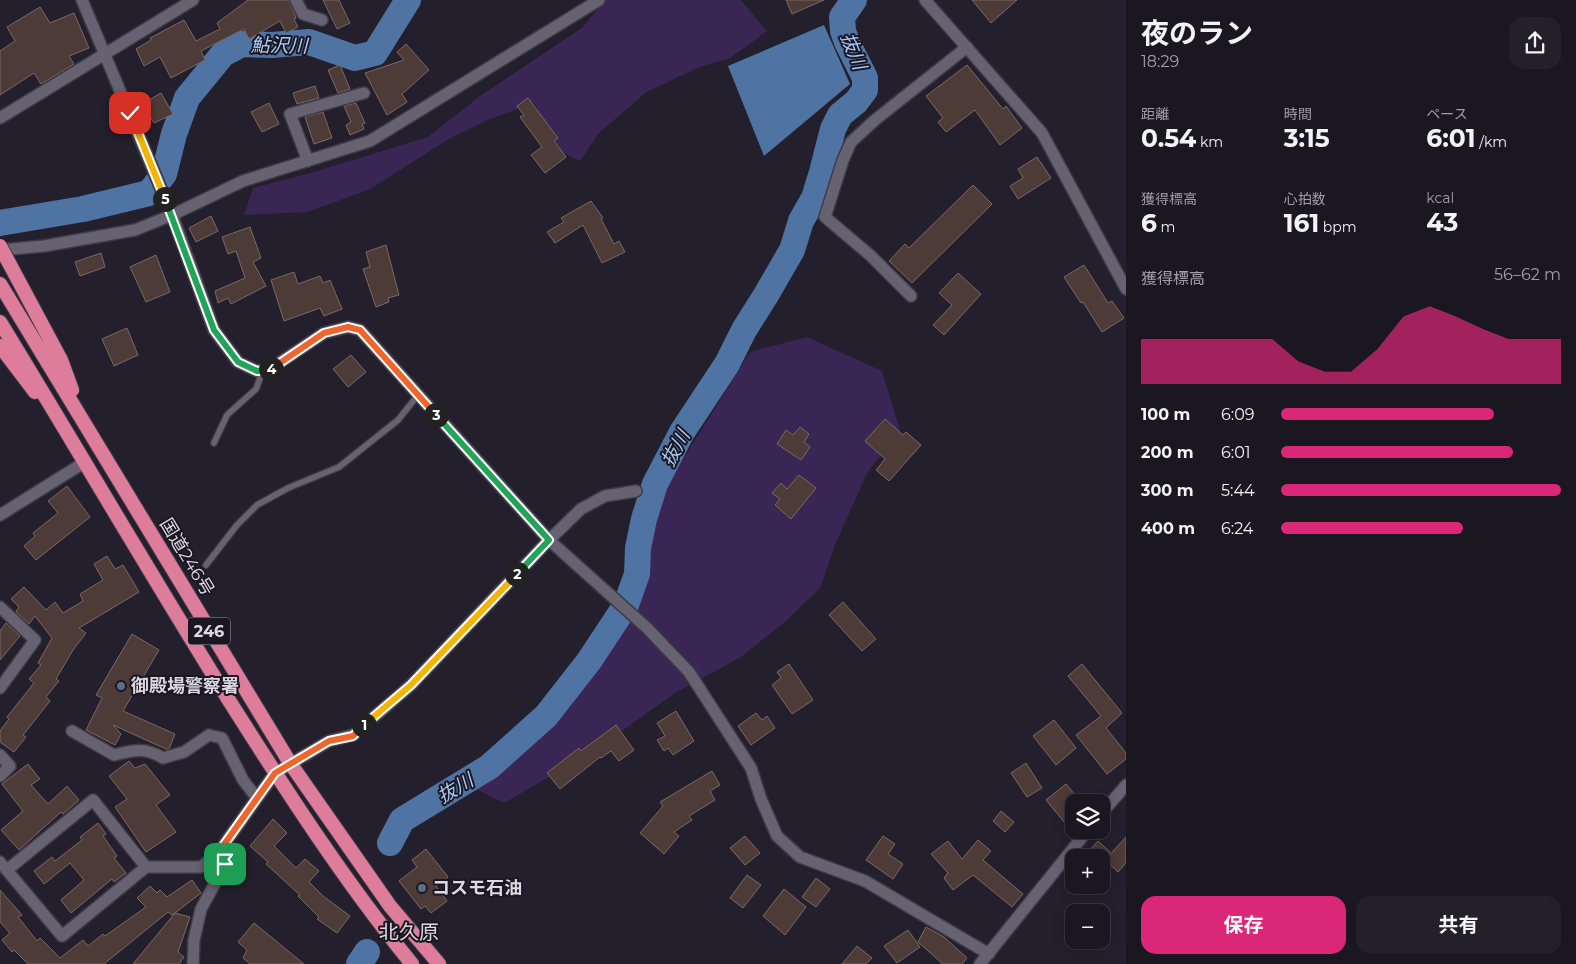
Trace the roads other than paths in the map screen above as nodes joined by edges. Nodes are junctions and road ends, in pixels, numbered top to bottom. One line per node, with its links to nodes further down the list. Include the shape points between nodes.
1 (82, 0): 8 (street)
2 (193, 0): 8 (street)
3 (296, 0): 6 (street, via 303,14)
4 (599, 0): 11 (street, via 370,141)
5 (925, 0): 7 (street)
6 (322, 20)
7 (967, 47): 15 (street, via 1042,133); 16 (street, via 851,142 825,217)
8 (105, 53): 10 (street); 12 (street)
9 (364, 93): 11 (street, via 290,114)
10 (0, 118)
11 (308, 161): 12 (street, via 243,181)
12 (172, 215): 13 (street, via 135,230); 19 (street, via 214,330 238,362 257,371)
13 (3, 252): 21 (highway, 246, via 61,360)
14 (0, 284): 21 (highway, 国道246号 / 246)
15 (1126, 289)
16 (911, 296)
17 (0, 322): 22 (highway, 246)
18 (0, 346): 22 (highway, 246)
19 (263, 370): 20 (street, via 270,370 324,333 348,327 360,330); 23 (lane, via 256,389 227,414)
20 (418, 395): 27 (street); 28 (lane, via 398,420 340,468 288,488 257,505)
21 (82, 417): 33 (highway, 国道246号 / 246)
22 (64, 427): 24 (highway, 246)
23 (214, 443)
24 (85, 462): 26 (street); 34 (highway, 246)
25 (636, 491): 27 (street, via 605,496 581,509)
26 (0, 515)
27 (549, 540): 33 (street, via 411,685 353,736 329,741); 43 (street, via 611,594 689,672 751,768 761,799 783,841 800,857 865,880)
28 (206, 565)
29 (0, 607): 30 (street, via 35,640)
30 (0, 688)
31 (72, 731): 37 (street, via 114,755 143,750 163,758 184,752 209,735 222,738 243,780)
32 (0, 755): 35 (street, via 10,766)
33 (290, 763): 34 (street); 46 (highway, 国道246号 / 246, via 390,906)
34 (275, 773): 37 (street); 45 (highway, 246, via 378,922)
35 (0, 776)
36 (1126, 785): 38 (street)
37 (256, 797): 40 (street)
38 (1110, 804)
39 (1081, 839): 43 (street)
40 (218, 853): 42 (street, via 201,867); 44 (street, via 225,864 201,909)
41 (4, 866): 42 (street, via 93,800); 42 (street, via 62,936)
42 (146, 867)
43 (988, 954): 47 (street)
44 (193, 964)
45 (412, 964)
46 (439, 964)
47 (980, 964)

